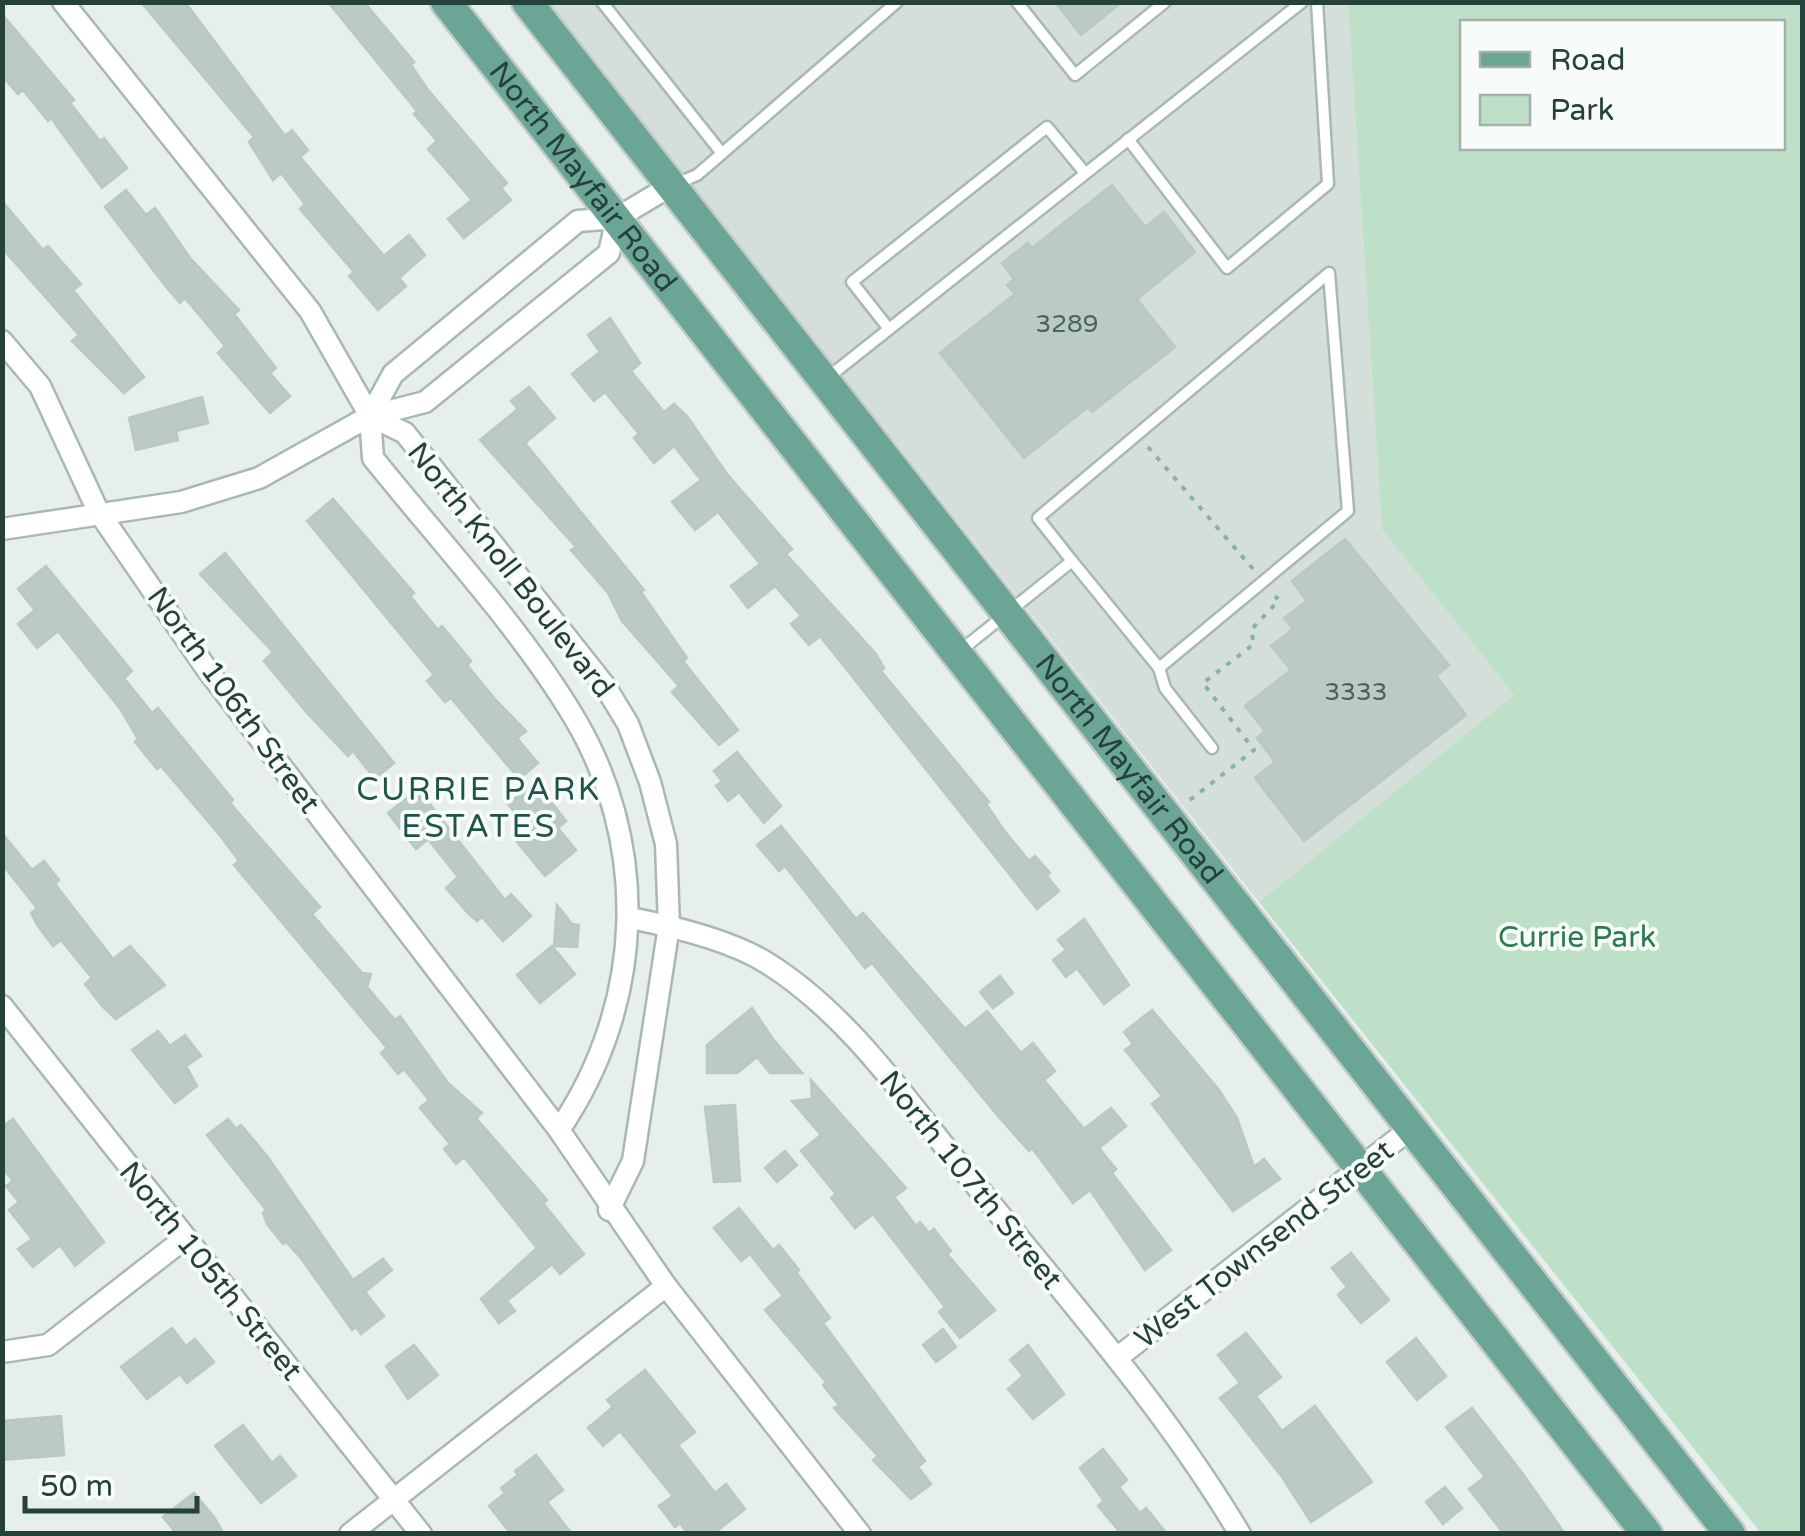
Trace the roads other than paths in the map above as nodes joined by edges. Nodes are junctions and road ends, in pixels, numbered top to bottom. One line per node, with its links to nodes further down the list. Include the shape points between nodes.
1 (64, 2): 18 (street, North Knoll Boulevard, via 310,311)
2 (446, 2): 14 (main road, North Mayfair Road)
3 (528, 2): 13 (main road, North Mayfair Road)
4 (602, 2): 11 (lane)
5 (897, 2): 11 (lane)
6 (1016, 2): 7 (lane, via 1075,75)
7 (1165, 2)
8 (1302, 2): 10 (lane)
9 (1316, 2): 10 (lane, via 1328,184 1227,268)
10 (1128, 139): 12 (lane)
11 (720, 151): 13 (lane, via 698,175)
12 (1085, 174): 15 (lane); 15 (lane, via 1047,127 852,282)
13 (672, 185): 14 (street); 17 (main road, North Mayfair Road)
14 (618, 218): 18 (street, via 578,221 393,374); 18 (street, via 609,253 425,402); 23 (main road, North Mayfair Road)
15 (889, 329): 17 (lane)
16 (2, 341): 19 (street, North 106th Street, via 40,386)
17 (826, 380): 22 (main road, North Mayfair Road)
18 (370, 416): 19 (street, via 302,458 221,492); 26 (street, North Knoll Boulevard, via 373,458 542,670 591,750 623,848); 27 (street, North Knoll Boulevard, via 404,433 576,647 628,724 666,844)
19 (98, 511): 20 (street); 30 (street, North 106th Street, via 206,668)
20 (2, 529)
21 (1072, 560): 22 (lane); 24 (lane); 24 (lane, via 1038,518 1330,273 1348,511)
22 (1008, 612): 23 (lane); 29 (main road, North Mayfair Road)
23 (956, 655): 31 (main road, North Mayfair Road)
24 (1159, 668): 25 (lane, via 1164,688)
25 (1212, 748)
26 (630, 918): 27 (street, North 107th Street); 30 (street, North Knoll Boulevard, via 604,1049)
27 (669, 926): 32 (street, North Knoll Boulevard, via 633,1161); 36 (street, North 107th Street, via 766,962 846,1028)
28 (2, 1006): 33 (street, North 105th Street)
29 (1410, 1129): 31 (street, West Townsend Street); 43 (main road, North Mayfair Road)
30 (558, 1130): 32 (street, North 106th Street)
31 (1361, 1170): 36 (street, West Townsend Street); 42 (main road, North Mayfair Road)
32 (609, 1210): 34 (street, North 106th Street)
33 (184, 1240): 35 (street, via 48,1345); 37 (street, North 105th Street)
34 (666, 1286): 37 (street); 40 (street)
35 (2, 1352)
36 (1117, 1358): 41 (street, North 107th Street)
37 (394, 1498): 38 (street); 39 (street, North 105th Street)
38 (350, 1534)
39 (421, 1534)
40 (860, 1534)
41 (1240, 1534)
42 (1647, 1534)
43 (1730, 1534)

